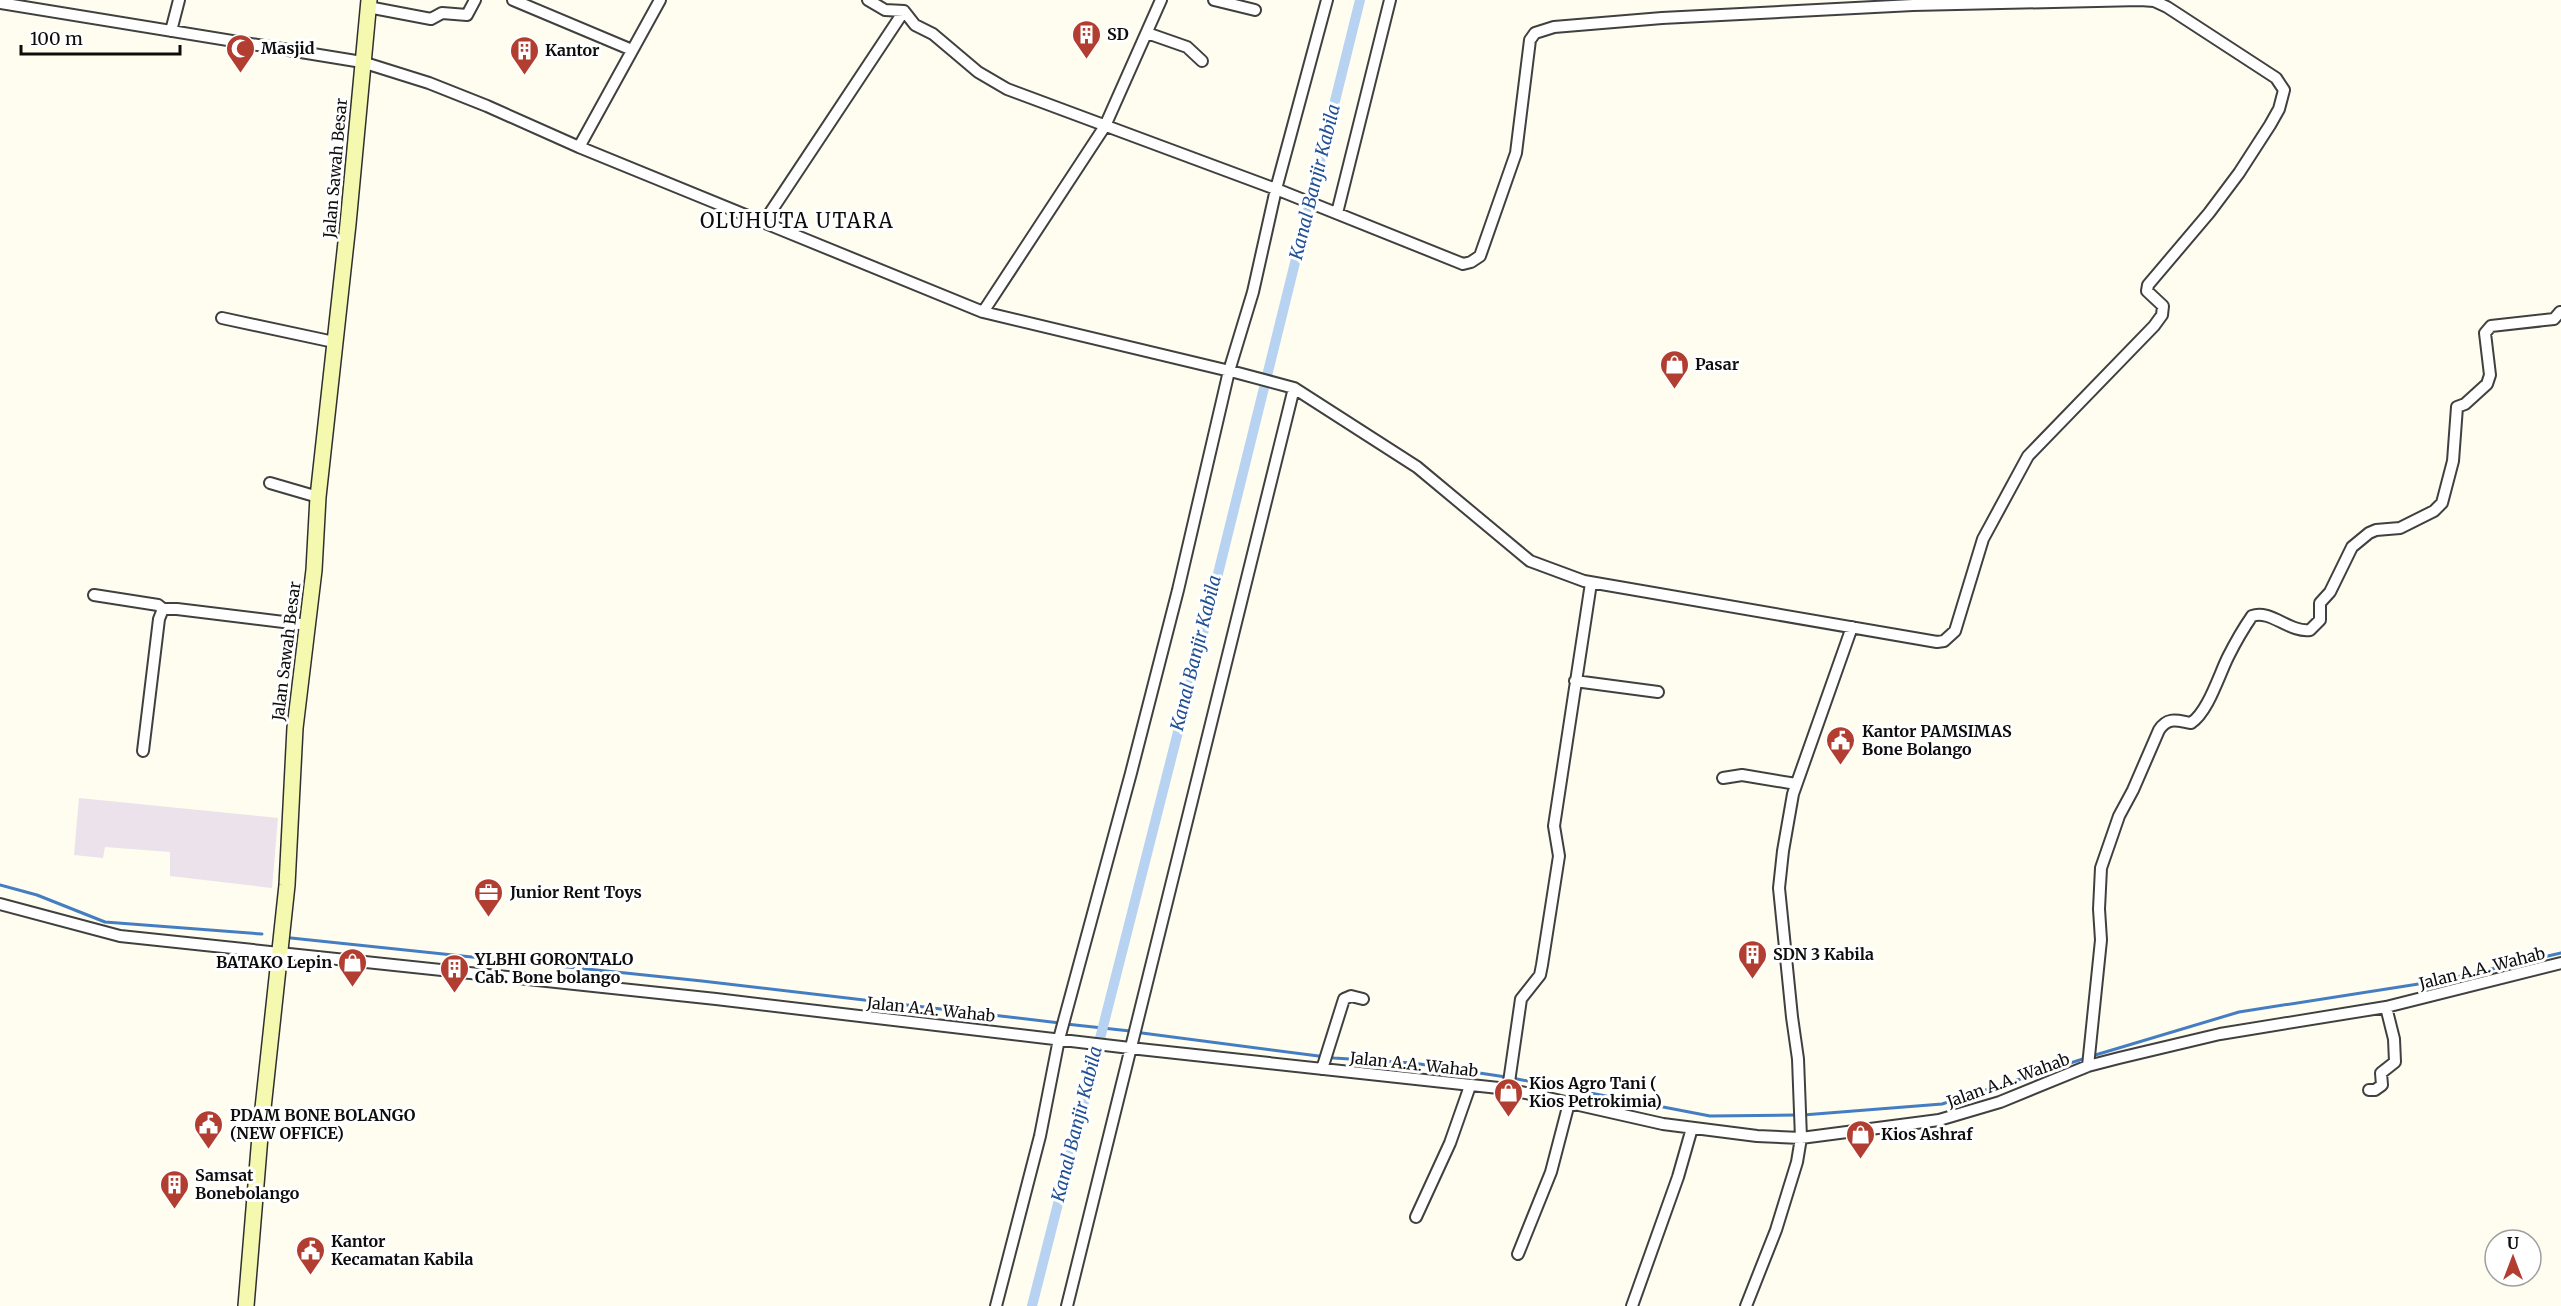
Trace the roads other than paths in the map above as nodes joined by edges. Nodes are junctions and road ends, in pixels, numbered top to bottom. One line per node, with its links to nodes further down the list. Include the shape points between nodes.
1 (179, 0): 15 (street)
2 (475, 0): 12 (street, via 467,15 442,13 431,19)
3 (660, 0): 17 (street)
4 (868, 0): 14 (street, via 885,10)
5 (1161, 0): 16 (street)
6 (1215, 0): 13 (street)
7 (1327, 0): 22 (street)
8 (1390, 0): 23 (street)
9 (2068, 0): 23 (street, via 1662,18 1543,29 1530,40 1515,153 1480,256 1462,264); 37 (street, via 2140,0 2167,7 2281,82 2284,90 2279,109 2239,173 2148,285 2147,291 2163,309 2154,326 2028,456 1983,539 1955,631 1937,642)
10 (519, 2): 17 (street)
11 (0, 3): 15 (street)
12 (368, 4): 19 (main road, Jalan Sawah Besar)
13 (1255, 10)
14 (904, 11): 20 (street, via 915,25 933,34 992,81); 24 (street)
15 (171, 31): 19 (street)
16 (1147, 33): 18 (street, via 1187,47); 20 (street)
17 (632, 50): 21 (street)
18 (1202, 61)
19 (362, 62): 21 (street, via 448,90); 28 (main road, Jalan Sawah Besar)
20 (1105, 126): 22 (street); 25 (street)
21 (579, 147): 24 (street)
22 (1279, 190): 23 (street); 29 (street)
23 (1337, 213)
24 (764, 222): 25 (street)
25 (983, 312): 29 (street)
26 (2560, 312): 50 (street, via 2554,319 2491,326 2485,333 2490,375 2487,384 2457,407 2453,461 2442,503 2400,528 2369,532 2352,547 2330,592 2320,603 2320,620 2310,630 2295,630 2260,615 2252,616 2203,712 2192,723 2172,720 2162,725 2119,816 2101,868 2101,940)
27 (222, 318): 28 (street)
28 (334, 342): 32 (main road, Jalan Sawah Besar)
29 (1234, 372): 30 (street); 48 (street, via 1091,915)
30 (1290, 387): 33 (street, via 1417,467 1530,561); 49 (street)
31 (270, 483): 32 (street)
32 (318, 497): 36 (main road, Jalan Sawah Besar)
33 (1591, 583): 37 (street); 38 (street)
34 (94, 594): 35 (street)
35 (163, 609): 36 (street); 40 (street)
36 (308, 625): 44 (main road, Jalan Sawah Besar, via 295,728)
37 (1852, 627): 42 (street)
38 (1575, 681): 39 (street); 52 (street, via 1554,826 1559,852 1542,965 1540,975 1521,999)
39 (1658, 692)
40 (142, 751)
41 (1723, 778): 42 (street, via 1742,775)
42 (1796, 784): 57 (street, via 1779,888 1802,1107)
43 (0, 904): 44 (street, Jalan A.A. Wahab, via 120,936)
44 (280, 952): 48 (street, Jalan A.A. Wahab); 60 (main road, Jalan Sawah Besar)
45 (2561, 963): 47 (street, Jalan A.A. Wahab)
46 (1363, 999): 51 (street, via 1344,999)
47 (2386, 1007): 50 (street, Jalan A.A. Wahab); 54 (street, via 2395,1062 2381,1073 2382,1085)
48 (1063, 1040): 49 (street, Jalan A.A. Wahab); 61 (street)
49 (1130, 1048): 51 (street, Jalan A.A. Wahab); 62 (street)
50 (2090, 1060): 57 (street, Jalan A.A. Wahab, via 2000,1102 1940,1120)
51 (1324, 1066): 53 (street, Jalan A.A. Wahab)
52 (1509, 1083): 53 (street, Jalan A.A. Wahab); 55 (street, Jalan A.A. Wahab)
53 (1470, 1086): 58 (street, via 1450,1143)
54 (2369, 1090)
55 (1569, 1103): 56 (street, Jalan A.A. Wahab); 59 (street, via 1551,1173)
56 (1692, 1128): 57 (street, Jalan A.A. Wahab); 63 (street)
57 (1801, 1138): 64 (street, via 1776,1230)
58 (1416, 1217)
59 (1518, 1254)
60 (246, 1306)
61 (996, 1306)
62 (1067, 1306)
63 (1632, 1306)
64 (1746, 1306)

